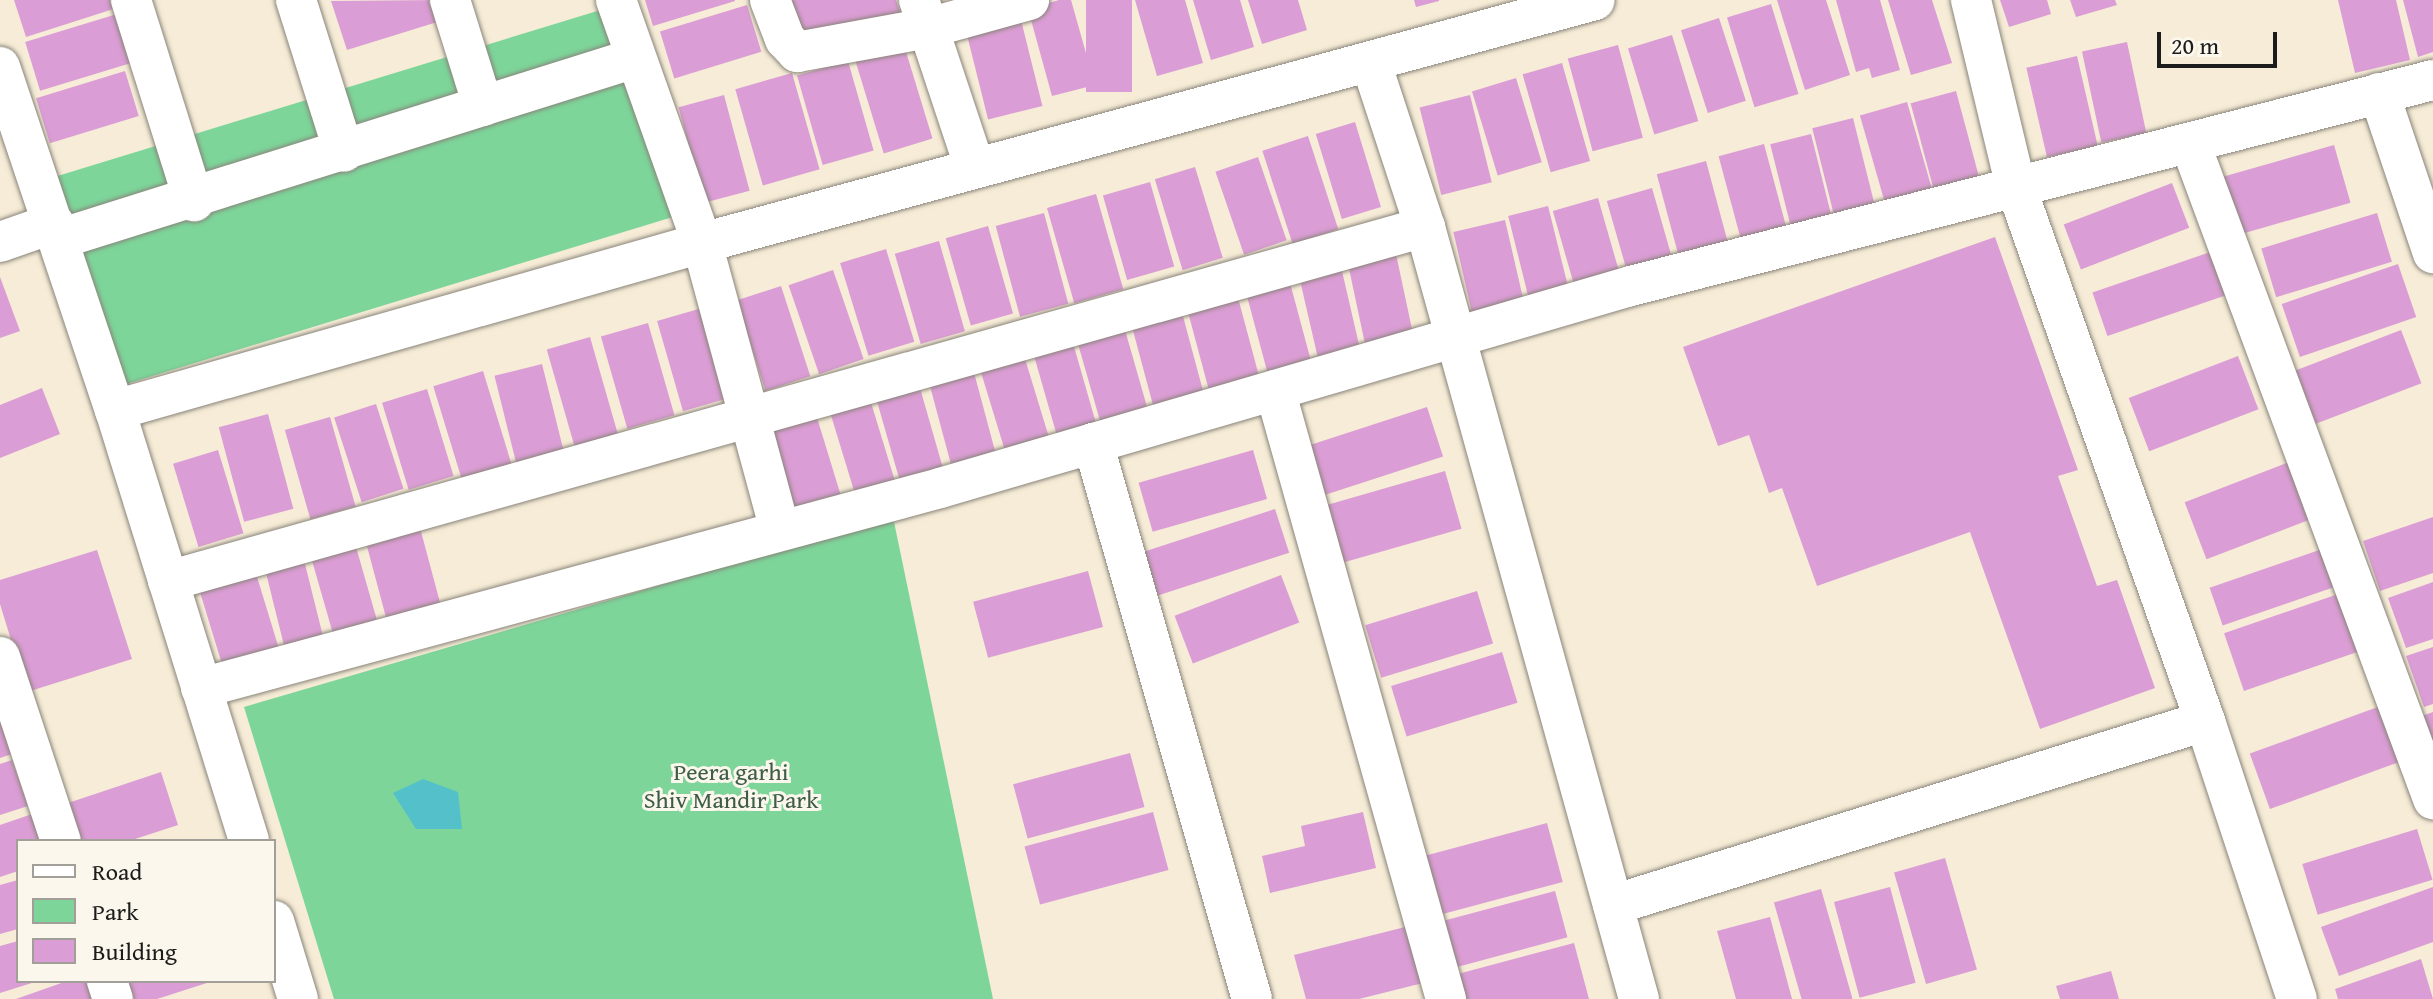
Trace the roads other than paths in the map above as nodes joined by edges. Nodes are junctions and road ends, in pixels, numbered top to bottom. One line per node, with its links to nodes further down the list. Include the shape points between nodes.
1 (131, 0): 21 (street)
2 (296, 0): 18 (street)
3 (450, 0): 16 (street)
4 (616, 0): 11 (street)
5 (770, 0): 9 (street, via 785,39 797,52)
6 (1029, 0): 9 (street)
7 (1595, 0): 10 (street)
8 (1971, 0): 20 (street)
9 (924, 14): 19 (street)
10 (1490, 14): 12 (street)
11 (635, 58): 16 (street); 25 (street)
12 (1371, 63): 19 (street); 22 (street)
13 (0, 67): 23 (street)
14 (2433, 80): 15 (street)
15 (2379, 93): 17 (street); 26 (street)
16 (483, 106): 18 (street)
17 (2190, 143): 20 (street); 37 (street)
18 (344, 152): 21 (street)
19 (975, 168): 25 (street)
20 (2016, 187): 27 (street); 36 (street)
21 (194, 201): 23 (street)
22 (1425, 227): 27 (street); 30 (street)
23 (57, 231): 24 (street); 29 (street)
24 (0, 242)
25 (702, 243): 29 (street); 30 (street)
26 (2433, 253)
27 (1456, 338): 28 (street); 40 (street)
28 (1275, 390): 31 (street); 44 (street)
29 (115, 410): 33 (street)
30 (751, 417): 32 (street); 33 (street)
31 (1093, 443): 32 (street); 43 (street)
32 (780, 531): 35 (street)
33 (168, 581): 35 (street)
34 (0, 657): 38 (street)
35 (201, 688): 39 (street)
36 (2205, 721): 40 (street); 46 (street)
37 (2433, 799)
38 (60, 839)
39 (248, 839)
40 (1613, 905): 45 (street)
41 (276, 928): 42 (street)
42 (298, 999)
43 (1252, 999)
44 (1446, 999)
45 (1639, 999)
46 (2297, 999)

